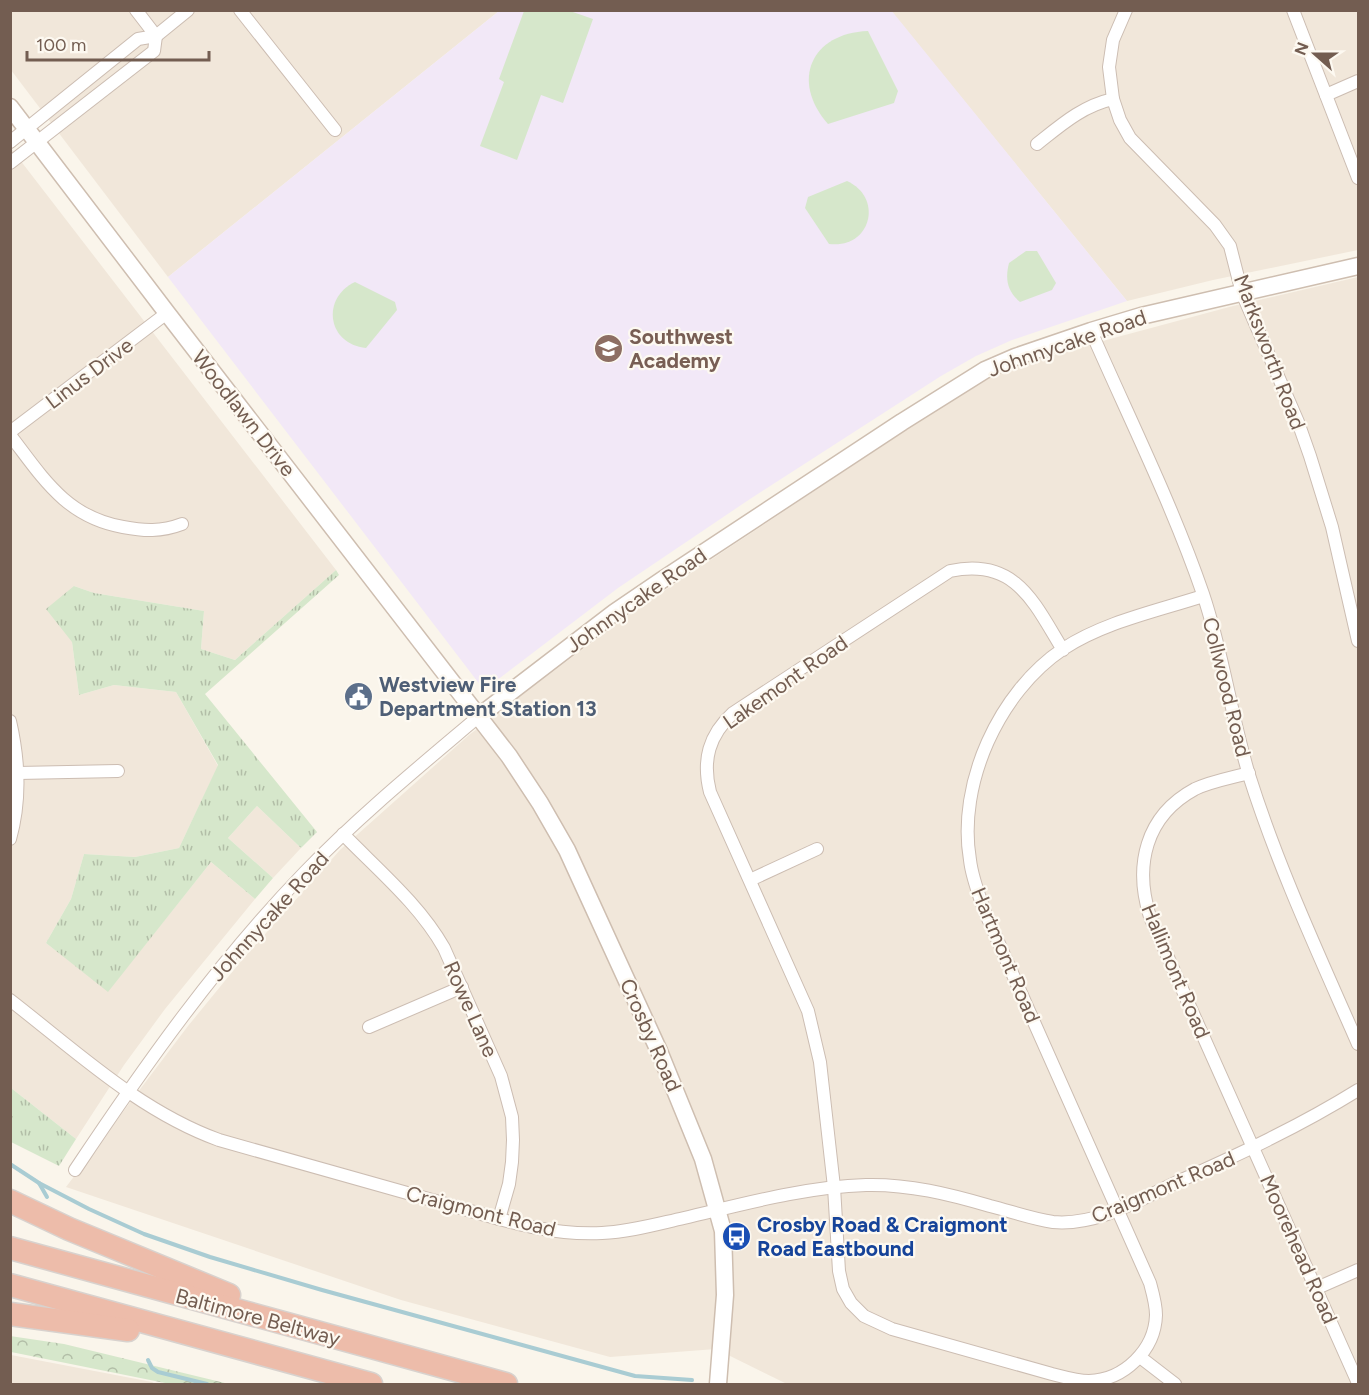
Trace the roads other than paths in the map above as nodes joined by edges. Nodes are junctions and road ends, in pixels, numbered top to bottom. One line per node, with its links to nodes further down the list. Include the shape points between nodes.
1 (136, 10): 6 (street)
2 (188, 10): 6 (street)
3 (240, 10): 11 (street)
4 (1293, 10): 8 (street)
5 (1124, 11): 9 (street, Marksworth Road, via 1110,53)
6 (156, 36): 12 (street, via 138,39); 12 (street, via 154,51)
7 (1359, 81): 8 (street)
8 (1326, 95): 16 (street)
9 (1113, 99): 14 (street, via 1085,109); 18 (street, Marksworth Road, via 1130,138 1215,225 1230,246)
10 (10, 107): 12 (main road, Woodlawn Drive)
11 (335, 130)
12 (32, 135): 13 (street); 15 (street); 19 (main road, Woodlawn Drive)
13 (10, 142)
14 (1037, 144)
15 (10, 163)
16 (1359, 178)
17 (1359, 266): 18 (main road, Johnnycake Road)
18 (1242, 293): 20 (main road, Johnnycake Road); 24 (street, Marksworth Road, via 1310,456 1332,527)
19 (167, 313): 21 (street, Linus Drive); 26 (main road, Woodlawn Drive)
20 (1091, 331): 23 (street, Collwood Road); 26 (main road, Johnnycake Road, via 1015,357 951,390 634,600)
21 (10, 434): 22 (street, via 54,492 84,514 100,522 138,530 154,531)
22 (182, 524)
23 (1203, 596): 25 (street, Hartmont Road, via 1093,633); 30 (street, Collwood Road)
24 (1359, 641)
25 (1063, 650): 34 (street, Lakemont Road, via 1018,584 995,572 965,568 934,580 733,713 709,747 706,776); 46 (street, Hartmont Road, via 1023,686 994,728 974,783 969,859 985,912)
26 (478, 717): 31 (street, Johnnycake Road); 45 (main road, Crosby Road, via 509,756 567,850 685,1111)
27 (10, 721): 29 (street)
28 (118, 771): 29 (street)
29 (18, 773): 32 (street)
30 (1249, 773): 38 (street, Collwood Road, via 1293,896); 41 (street, Hallimont Road, via 1197,788 1170,807 1146,849 1142,883 1149,917)
31 (344, 834): 35 (street, Rowe Lane, via 425,919); 40 (street, Johnnycake Road, via 304,873 214,976)
32 (10, 839)
33 (817, 849): 34 (street)
34 (750, 880): 43 (street, Lakemont Road, via 815,1034)
35 (462, 987): 37 (street); 47 (street, Rowe Lane, via 501,1076 512,1117 512,1162)
36 (10, 1000): 40 (street, Craigmont Road)
37 (369, 1027)
38 (1359, 1044)
39 (1359, 1090): 41 (street, Craigmont Road)
40 (128, 1091): 42 (street, Johnnycake Road); 47 (street, Craigmont Road, via 171,1120 219,1140)
41 (1253, 1148): 46 (street, Craigmont Road); 51 (street, Moorehead Road)
42 (75, 1170)
43 (834, 1186): 45 (street, Craigmont Road); 46 (street, Craigmont Road, via 894,1185 921,1189 1052,1222 1082,1221); 55 (street, Lakemont Road, via 843,1288 851,1303 876,1323 1071,1379 1090,1381 1120,1373)
44 (10, 1201): 53 (highway, via 192,1281)
45 (718, 1210): 47 (street, Craigmont Road, via 604,1233 554,1232); 56 (main road, Crosby Road, via 723,1231 726,1295)
46 (1117, 1210): 55 (street, Hartmont Road, via 1155,1300 1153,1332)
47 (499, 1219)
48 (10, 1248): 53 (highway, Baltimore Beltway)
49 (1359, 1270): 51 (street)
50 (10, 1285): 54 (highway, Baltimore Beltway)
51 (1317, 1288): 57 (street, Moorehead Road)
52 (10, 1314): 54 (highway)
53 (342, 1340): 59 (highway, Baltimore Beltway)
54 (250, 1351): 58 (highway, Baltimore Beltway)
55 (1140, 1357): 60 (street)
56 (719, 1381)
57 (1359, 1383)
58 (371, 1384)
59 (506, 1384)
60 (1175, 1384)

